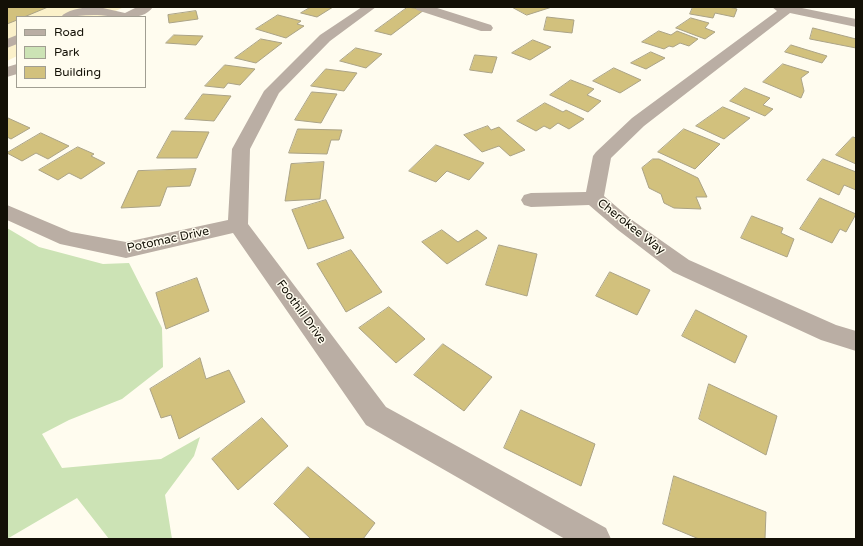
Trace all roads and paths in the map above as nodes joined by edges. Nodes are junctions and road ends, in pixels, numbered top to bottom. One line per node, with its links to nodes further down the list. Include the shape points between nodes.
1 (147, 7): 7 (street)
2 (370, 7): 17 (street, via 325,38 272,92 241,148)
3 (421, 7): 9 (street)
4 (783, 8): 8 (street); 14 (street, Cherokee Way, via 638,122 602,156)
5 (69, 16): 6 (street, via 80,11 98,10)
6 (122, 16)
7 (128, 16)
8 (856, 23)
9 (486, 28)
10 (16, 40): 11 (street)
11 (7, 44)
12 (16, 68): 13 (street)
13 (7, 73)
14 (594, 198): 15 (street); 18 (street, Cherokee Way, via 625,225 681,266 830,333)
15 (531, 200)
16 (7, 212): 17 (street, Potomac Drive, via 67,239 126,250)
17 (238, 225): 19 (street, Foothill Drive, via 376,416)
18 (856, 341)
19 (595, 539)

